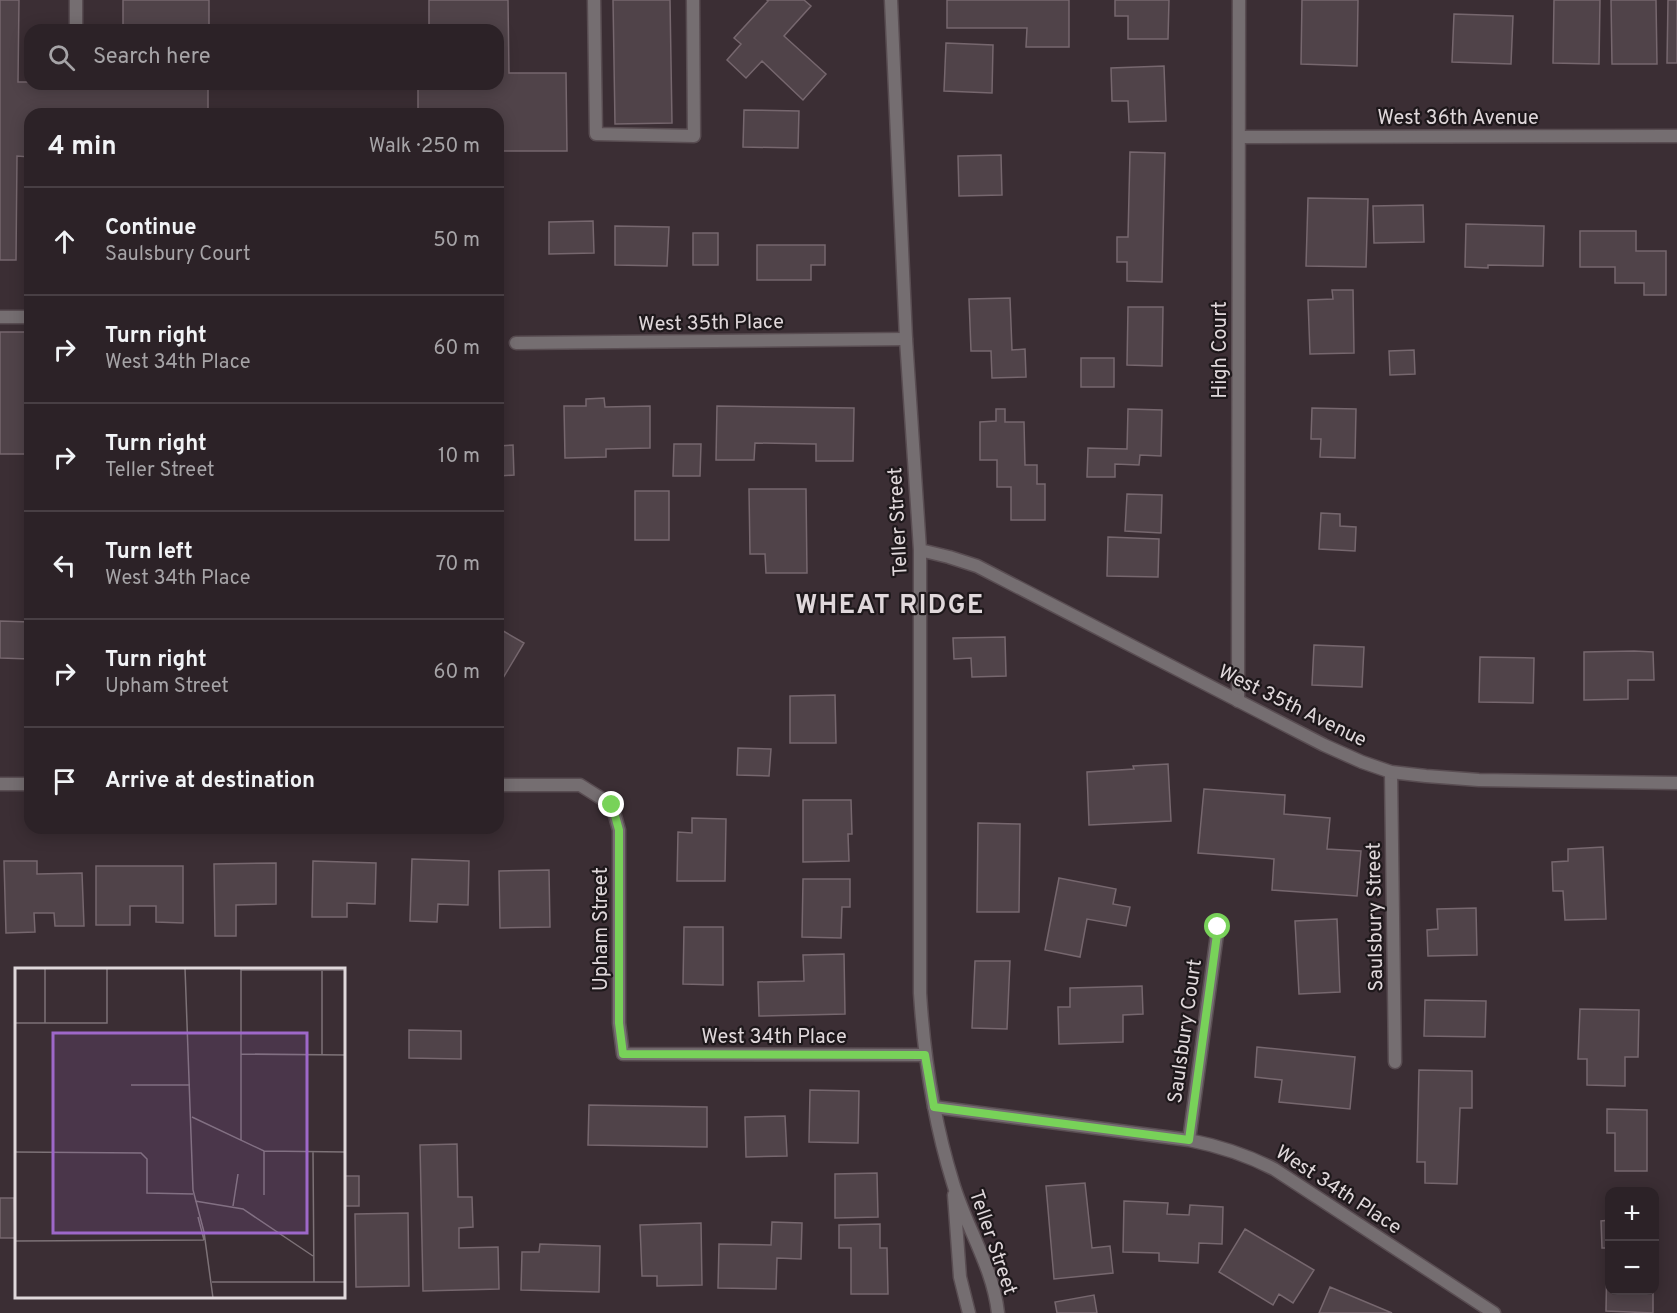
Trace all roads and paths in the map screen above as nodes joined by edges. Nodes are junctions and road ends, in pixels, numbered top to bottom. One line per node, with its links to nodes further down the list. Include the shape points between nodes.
1 (76, 0): 6 (street)
2 (594, 0): 3 (street, via 596,134 694,136)
3 (693, 0)
4 (891, 0): 11 (street, Teller Street)
5 (1239, 0): 8 (street, High Court)
6 (76, 24)
7 (1677, 136): 8 (street, West 36th Avenue)
8 (1239, 137): 14 (street, High Court)
9 (0, 317): 10 (street)
10 (24, 317)
11 (906, 339): 12 (street, West 35th Place); 13 (street, Teller Street)
12 (516, 343)
13 (920, 550): 14 (street, West 35th Avenue, via 976,566); 22 (street, Teller Street, via 920,993)
14 (1238, 701): 15 (street, West 35th Avenue, via 1324,745)
15 (1391, 772): 16 (street, West 35th Avenue, via 1479,780); 23 (street, Saulsbury Street)
16 (1677, 783)
17 (0, 784): 18 (street)
18 (24, 784)
19 (504, 785): 21 (street, Upham Street, via 580,785 612,805 619,830 619,1023)
20 (1218, 927): 25 (street, Saulsbury Court)
21 (623, 1054): 22 (street, West 34th Place)
22 (925, 1055): 24 (street, Teller Street)
23 (1395, 1062)
24 (934, 1107): 25 (street, West 34th Place); 26 (street, Teller Street)
25 (1189, 1140): 29 (street, West 34th Place, via 1213,1144 1275,1168)
26 (953, 1184): 27 (street, Teller Street, via 960,1277); 28 (street, Teller Street, via 988,1272)
27 (969, 1313)
28 (998, 1313)
29 (1494, 1313)

